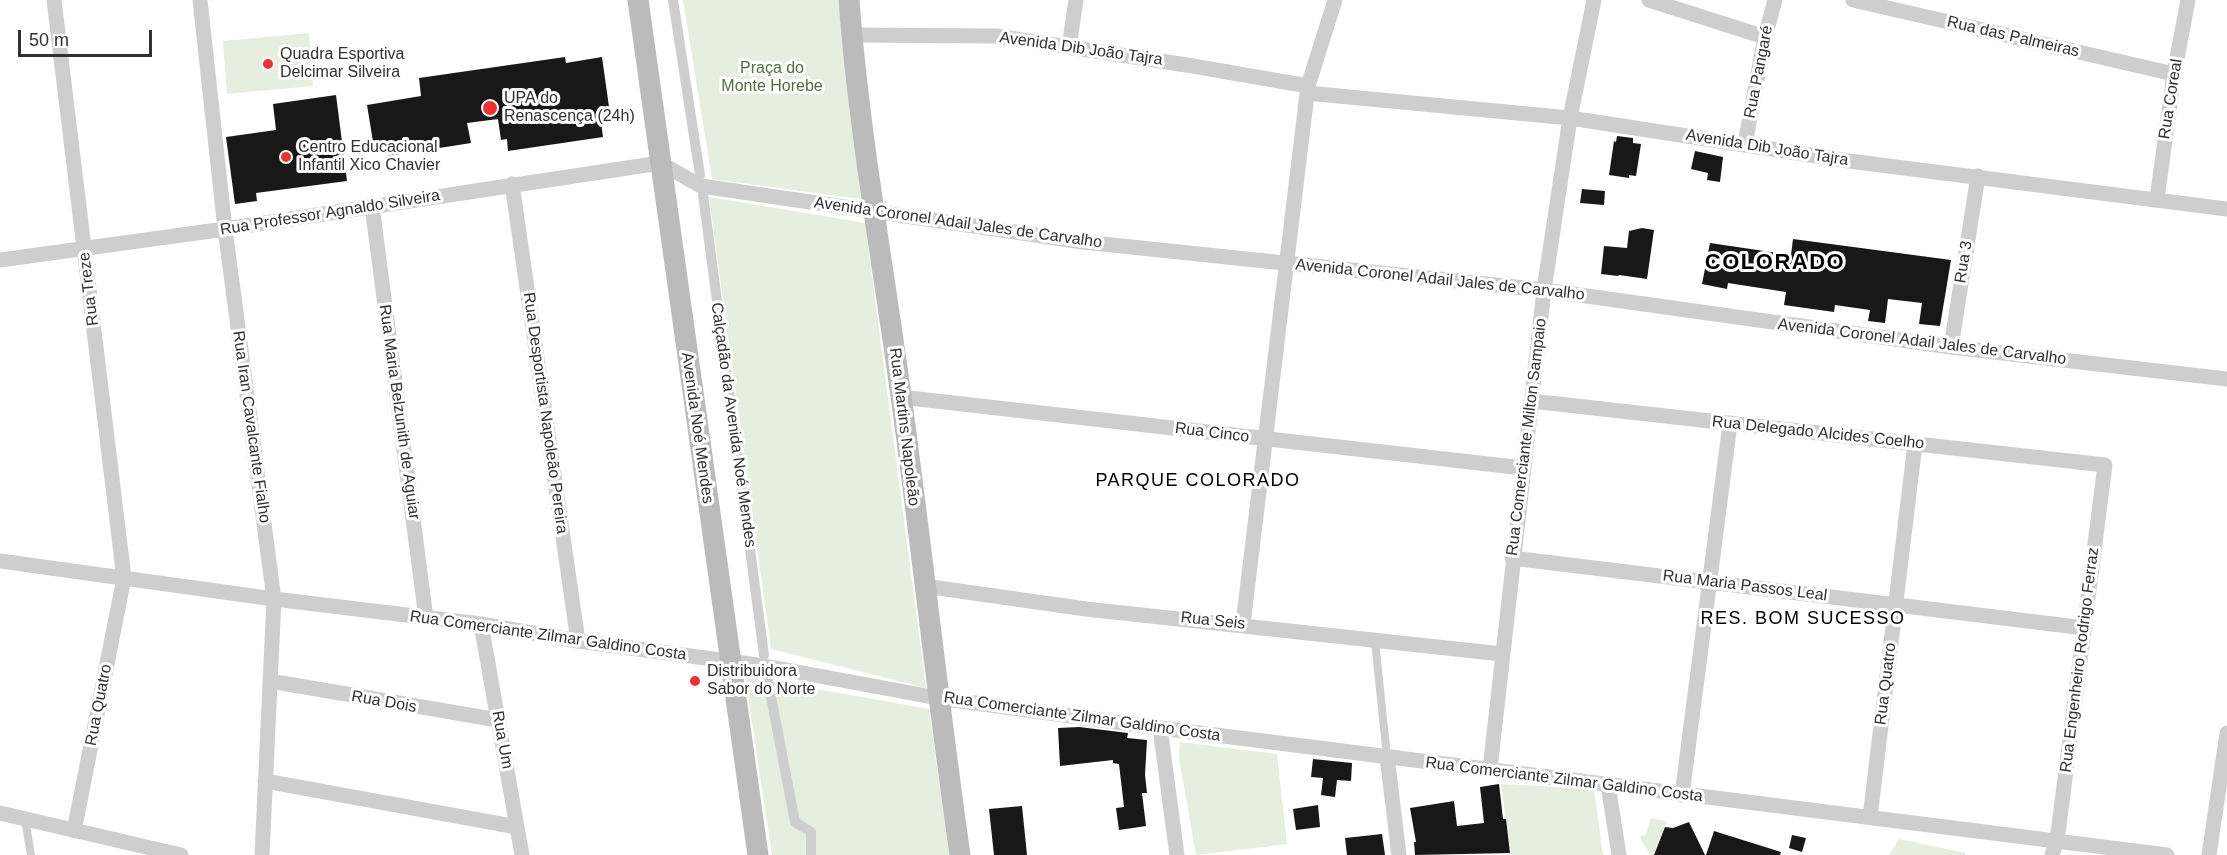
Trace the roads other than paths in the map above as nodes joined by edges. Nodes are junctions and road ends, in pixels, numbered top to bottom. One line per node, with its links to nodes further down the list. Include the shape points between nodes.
1 (54, 0): 30 (street, Rua Treze)
2 (200, 0): 29 (street, Rua Iran Cavalcante Fialho)
3 (638, 0): 20 (main road, Avenida Noé Mendes)
4 (673, 0): 21 (street)
5 (849, 0): 13 (main road, Rua Martins Napoleão)
6 (1076, 0): 15 (street)
7 (1335, 0): 17 (street)
8 (1594, 0): 18 (street, Rua Comerciante Milton Sampaio)
9 (1649, 0): 14 (street)
10 (1775, 0): 14 (street, Rua Pangaré)
11 (1853, 0): 16 (street, Rua das Palmeiras)
12 (2188, 0): 16 (street, Rua Coreal)
13 (851, 35): 15 (street, Avenida Dib João Tajra, via 996,36); 28 (main road, Rua Martins Napoleão)
14 (1765, 37): 19 (street, Rua Pangaré)
15 (1069, 47): 17 (street, Avenida Dib João Tajra)
16 (2174, 74): 25 (street, Rua Coreal)
17 (1307, 90): 18 (street, Avenida Dib João Tajra); 32 (street)
18 (1569, 118): 19 (street, Avenida Dib João Tajra); 33 (street, Rua Comerciante Milton Sampaio)
19 (1745, 144): 22 (street, Avenida Dib João Tajra)
20 (660, 163): 23 (street, Rua Professor Agnaldo Silveira); 28 (street, Avenida Coronel Adail Jales de Carvalho, via 701,186); 58 (main road, Avenida Noé Mendes)
21 (700, 175)
22 (1978, 176): 25 (street, Avenida Dib João Tajra); 34 (street, Rua 3)
23 (512, 184): 26 (street, Rua Professor Agnaldo Silveira); 55 (street, Rua Desportista Napoleão Pereira)
24 (703, 195): 57 (street, Calçadão da Avenida Noé Mendes)
25 (2157, 199): 27 (street, Avenida Dib João Tajra)
26 (372, 206): 29 (street, Rua Professor Agnaldo Silveira); 50 (street, Rua Maria Belzunith de Aguiar)
27 (2227, 209)
28 (874, 211): 32 (street, Avenida Coronel Adail Jales de Carvalho, via 1083,242); 36 (main road, Rua Martins Napoleão)
29 (225, 229): 30 (street, Rua Professor Agnaldo Silveira); 48 (street, Rua Iran Cavalcante Fialho)
30 (84, 248): 31 (street, Rua Professor Agnaldo Silveira); 45 (street, Rua Treze)
31 (0, 260)
32 (1288, 262): 33 (street, Avenida Coronel Adail Jales de Carvalho); 39 (street)
33 (1544, 290): 34 (street, Avenida Coronel Adail Jales de Carvalho); 37 (street, Rua Comerciante Milton Sampaio)
34 (1951, 347): 35 (street, Avenida Coronel Adail Jales de Carvalho)
35 (2227, 379)
36 (901, 397): 39 (street, Rua Cinco); 47 (main road, Rua Martins Napoleão)
37 (1531, 401): 38 (street, Rua Delegado Alcides Coelho); 42 (street, Rua Comerciante Milton Sampaio)
38 (1730, 424): 40 (street, Rua Delegado Alcides Coelho); 46 (street)
39 (1265, 439): 42 (street, Rua Cinco); 52 (street)
40 (1915, 444): 41 (street, Rua Delegado Alcides Coelho); 49 (street, Rua Quatro)
41 (2105, 465): 53 (street, Rua Engenheiro Rodrigo Ferraz)
42 (1523, 468): 43 (street, Rua Comerciante Milton Sampaio)
43 (1512, 558): 46 (street, Rua Maria Passos Leal); 56 (street, Rua Comerciante Milton Sampaio)
44 (0, 561): 45 (street, Rua Comerciante Zilmar Galdino Costa)
45 (124, 578): 48 (street, Rua Comerciante Zilmar Galdino Costa); 74 (street, Rua Quatro)
46 (1709, 582): 49 (street, Rua Maria Passos Leal); 69 (street)
47 (924, 586): 52 (street, Rua Seis, via 1086,609); 61 (main road, Rua Martins Napoleão)
48 (274, 599): 50 (street, Rua Comerciante Zilmar Galdino Costa); 60 (street, Rua Iran Cavalcante Fialho)
49 (1896, 604): 53 (street, Rua Maria Passos Leal); 71 (street, Rua Quatro)
50 (426, 618): 51 (street, Rua Comerciante Zilmar Galdino Costa)
51 (481, 624): 55 (street, Rua Comerciante Zilmar Galdino Costa); 62 (street, Rua Um)
52 (1243, 624): 54 (street, Rua Seis)
53 (2085, 628): 75 (street, Rua Engenheiro Rodrigo Ferraz)
54 (1375, 640): 56 (street, Rua Seis); 65 (lane)
55 (578, 641): 58 (street, Rua Comerciante Zilmar Galdino Costa)
56 (1502, 654): 66 (street, Rua Comerciante Milton Sampaio)
57 (764, 655)
58 (731, 662): 61 (street, Rua Comerciante Zilmar Galdino Costa); 80 (main road, Avenida Noé Mendes)
59 (767, 676): 81 (street, via 795,822 811,832)
60 (270, 681): 62 (street, Rua Dois); 67 (street, Rua Iran Cavalcante Fialho)
61 (938, 698): 63 (street, Rua Comerciante Zilmar Galdino Costa); 82 (main road, Rua Martins Napoleão)
62 (498, 720): 73 (street, Rua Um)
63 (1160, 728): 65 (street, Rua Comerciante Zilmar Galdino Costa); 83 (street)
64 (2227, 733): 87 (street)
65 (1387, 757): 66 (street, Rua Comerciante Zilmar Galdino Costa); 84 (street)
66 (1490, 769): 68 (street, Rua Comerciante Zilmar Galdino Costa)
67 (265, 781): 73 (street); 78 (street, Rua Iran Cavalcante Fialho)
68 (1608, 785): 69 (street, Rua Comerciante Zilmar Galdino Costa); 85 (street)
69 (1682, 795): 71 (street, Rua Comerciante Zilmar Galdino Costa)
70 (0, 813): 72 (street)
71 (1870, 817): 75 (street, Rua Comerciante Zilmar Galdino Costa)
72 (25, 819): 74 (street); 76 (lane)
73 (517, 827): 79 (street, Rua Um)
74 (74, 831): 77 (street)
75 (2055, 848): 86 (street, Rua Comerciante Zilmar Galdino Costa)
76 (31, 855)
77 (181, 855)
78 (262, 855)
79 (522, 855)
80 (758, 855)
81 (811, 855)
82 (960, 855)
83 (1177, 855)
84 (1399, 855)
85 (1619, 855)
86 (2167, 855)
87 (2209, 855)

